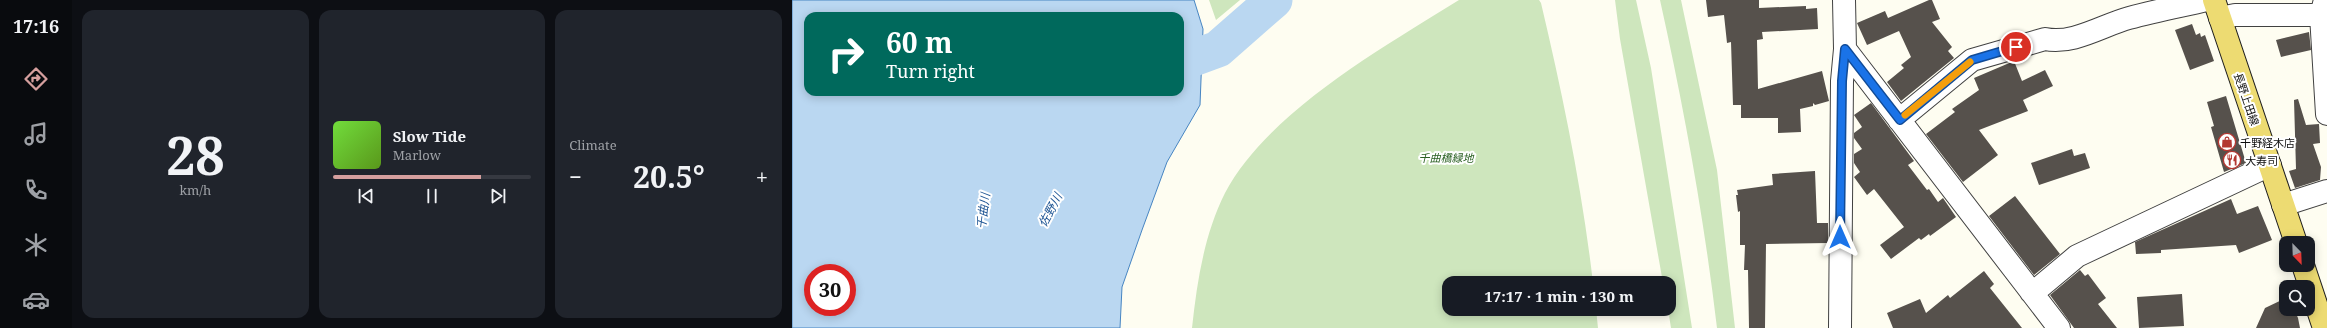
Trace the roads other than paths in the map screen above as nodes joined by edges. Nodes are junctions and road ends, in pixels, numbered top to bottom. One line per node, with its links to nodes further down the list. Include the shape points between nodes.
1 (1844, 0): 5 (street)
2 (2207, 0): 7 (street, via 2128,18 2098,30 2055,41 2045,39 1972,60)
3 (2323, 8): 4 (street, via 2236,14); 6 (street)
4 (2217, 9): 8 (main road, 長野上田線)
5 (1845, 49): 7 (street); 15 (street, via 1842,81)
6 (2327, 114)
7 (1900, 120): 13 (street)
8 (2270, 165): 10 (main road, 長野上田線); 13 (street, via 2077,256)
9 (2327, 191): 10 (street)
10 (2283, 205): 11 (main road, 長野上田線)
11 (2294, 236)
12 (2306, 272): 14 (main road)
13 (2031, 292): 16 (street)
14 (2325, 324)
15 (1840, 328)
16 (2058, 328)

